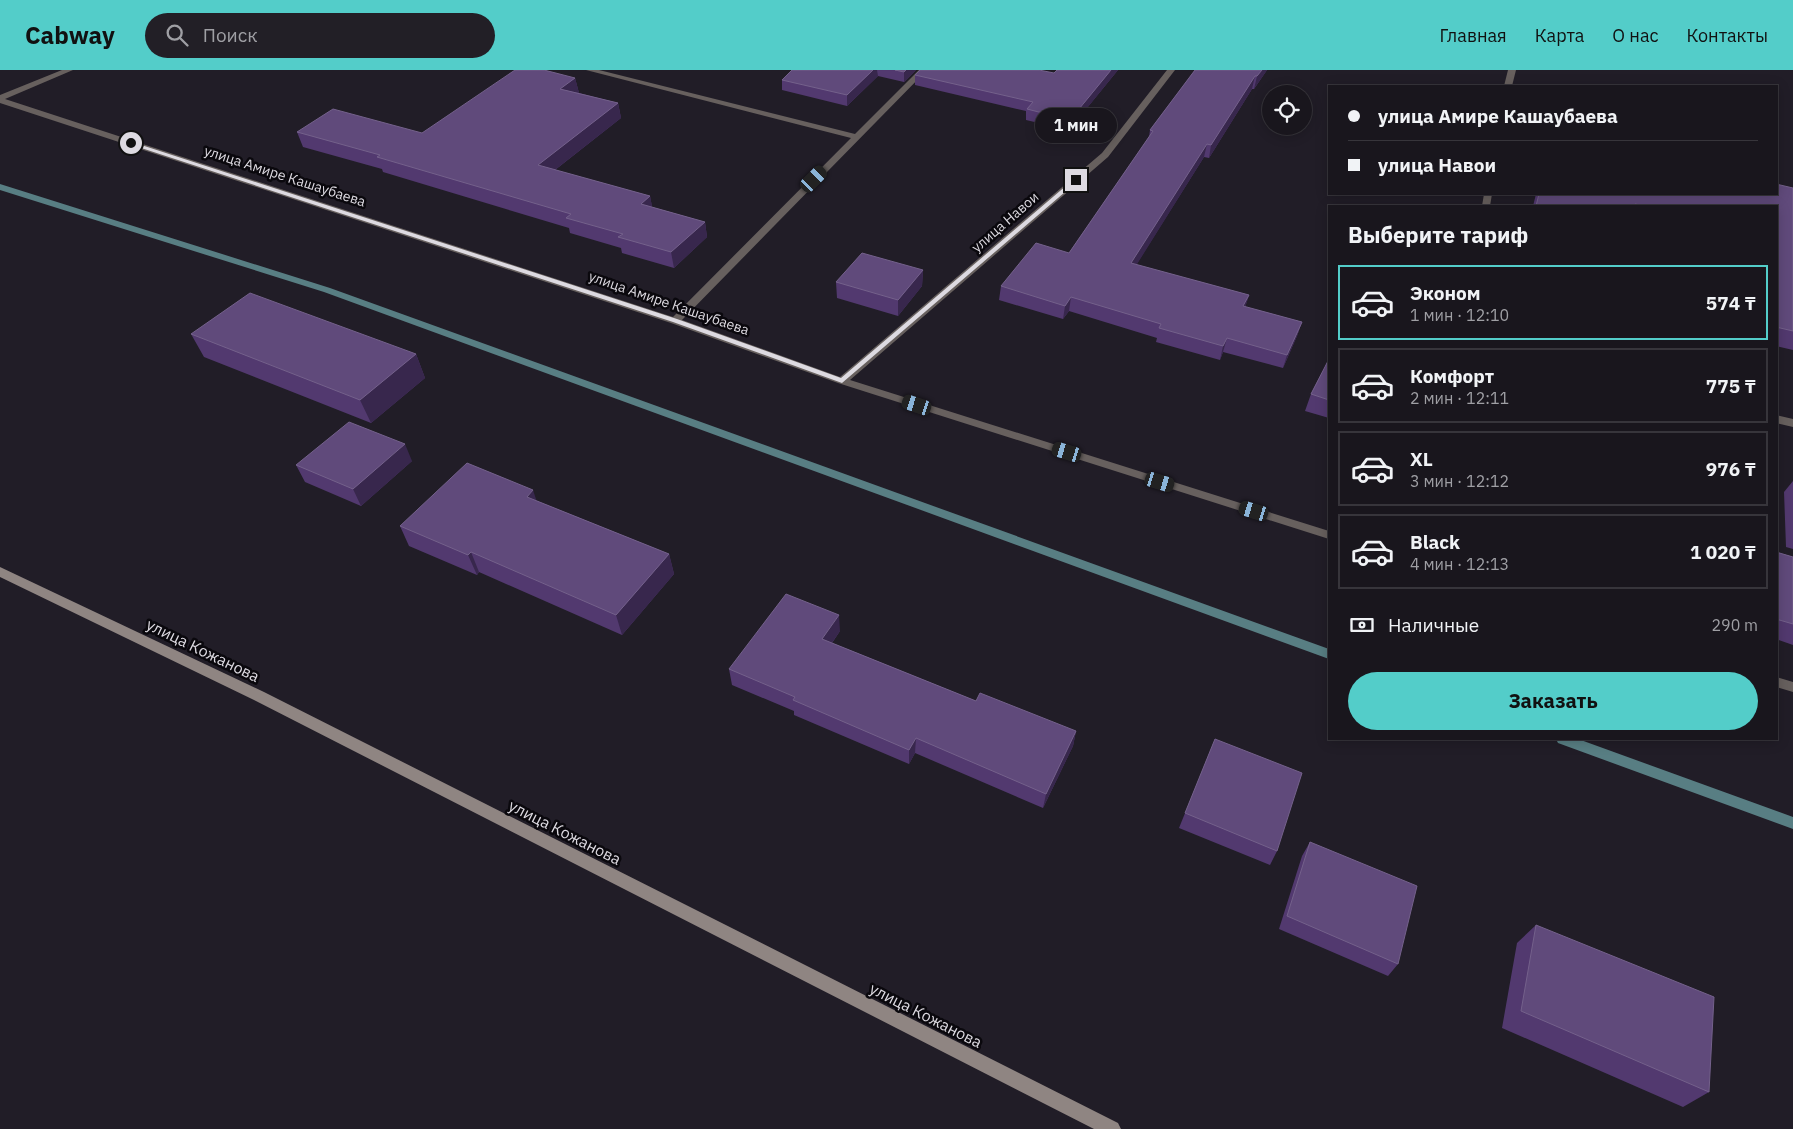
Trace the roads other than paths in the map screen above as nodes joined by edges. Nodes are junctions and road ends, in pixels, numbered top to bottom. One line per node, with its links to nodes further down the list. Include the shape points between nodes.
1 (68, 70): 7 (street, улица Амире Кашаубаева)
2 (590, 70): 8 (street)
3 (923, 70): 8 (street)
4 (1171, 70): 10 (street, улица Навои, via 1105,155)
5 (1512, 70): 6 (street)
6 (1508, 85)
7 (0, 99): 9 (street, улица Амире Кашаубаева)
8 (856, 137): 9 (street)
9 (675, 321): 10 (street, улица Амире Кашаубаева)
10 (842, 381): 13 (street, улица Амире Кашаубаева)
11 (1778, 419): 12 (street)
12 (1793, 423)
13 (1328, 535)
14 (0, 572): 17 (main road, улица Кожанова, via 259,696)
15 (1778, 683): 16 (street)
16 (1793, 687)
17 (1112, 1129)

